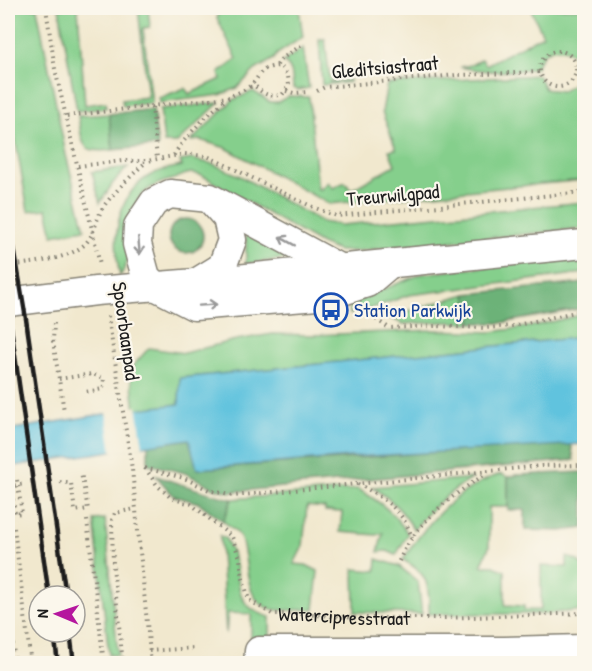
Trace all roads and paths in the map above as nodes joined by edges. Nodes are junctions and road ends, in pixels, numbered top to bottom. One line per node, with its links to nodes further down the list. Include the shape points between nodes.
1 (46, 8): 13 (path, Spoorbaanpad)
2 (303, 44): 5 (path)
3 (585, 64): 4 (path)
4 (577, 65): 6 (path, via 566,53 553,52 542,61); 6 (path, via 578,72 571,83 556,88 546,84)
5 (276, 66): 7 (path, via 260,72); 8 (path, via 288,75)
6 (540, 72): 9 (path, Gleditsiastraat, via 457,75 325,87)
7 (250, 87): 8 (path, via 272,97); 11 (path)
8 (286, 91): 10 (path)
9 (317, 91)
10 (309, 92)
11 (229, 97): 12 (path); 14 (path, via 179,144)
12 (152, 107): 13 (path); 15 (path)
13 (67, 116): 17 (path, Spoorbaanpad)
14 (173, 155): 15 (path, Treurwilgpad); 18 (path, Treurwilgpad, via 207,156 337,216)
15 (157, 159): 16 (path, Treurwilgpad)
16 (147, 161): 17 (path, Treurwilgpad); 20 (path, via 102,208)
17 (78, 166): 20 (path, Spoorbaanpad)
18 (585, 192)
19 (210, 198): 24 (street, one-way to 19); 25 (street, via 227,218 232,240 222,267); 26 (street, one-way to 26, via 170,194 147,210 138,226 137,243 146,277)
20 (94, 232): 23 (path, via 75,251 47,261); 27 (path, Spoorbaanpad)
21 (585, 244): 22 (street)
22 (389, 265): 24 (street); 26 (street, one-way to 22, via 194,306 330,295 367,283)
23 (8, 266)
24 (339, 268): 25 (street)
25 (196, 284): 26 (street)
26 (155, 286): 27 (street)
27 (105, 291): 28 (street); 42 (path, Spoorbaanpad)
28 (8, 302)
29 (585, 310): 30 (path, via 485,328 389,328)
30 (371, 316)
31 (54, 320): 32 (path)
32 (59, 379): 33 (path, via 92,374 104,378 103,389); 34 (path)
33 (86, 392)
34 (64, 411)
35 (585, 465): 36 (path)
36 (488, 472): 41 (path); 45 (path, via 454,496)
37 (81, 473): 39 (path, via 88,509 75,511 71,483)
38 (17, 480): 40 (path, via 19,491 21,513 15,514 11,486 18,485)
39 (60, 482)
40 (25, 484)
41 (358, 484): 45 (path, via 397,510); 48 (path, Watercipresstraat, via 233,496 145,468 171,498 191,504 232,537 249,600 272,614 426,618)
42 (135, 509): 51 (path, Spoorbaanpad); 56 (path, via 116,513 112,520)
43 (87, 520): 55 (path)
44 (14, 528): 54 (path)
45 (412, 538): 46 (path)
46 (399, 561)
47 (8, 602): 53 (path)
48 (585, 613)
49 (194, 648): 51 (path)
50 (585, 649): 52 (street, Watercipresstraat)
51 (149, 651): 57 (path, Spoorbaanpad)
52 (259, 657)
53 (15, 663)
54 (30, 663)
55 (104, 663)
56 (123, 663)
57 (151, 663)

